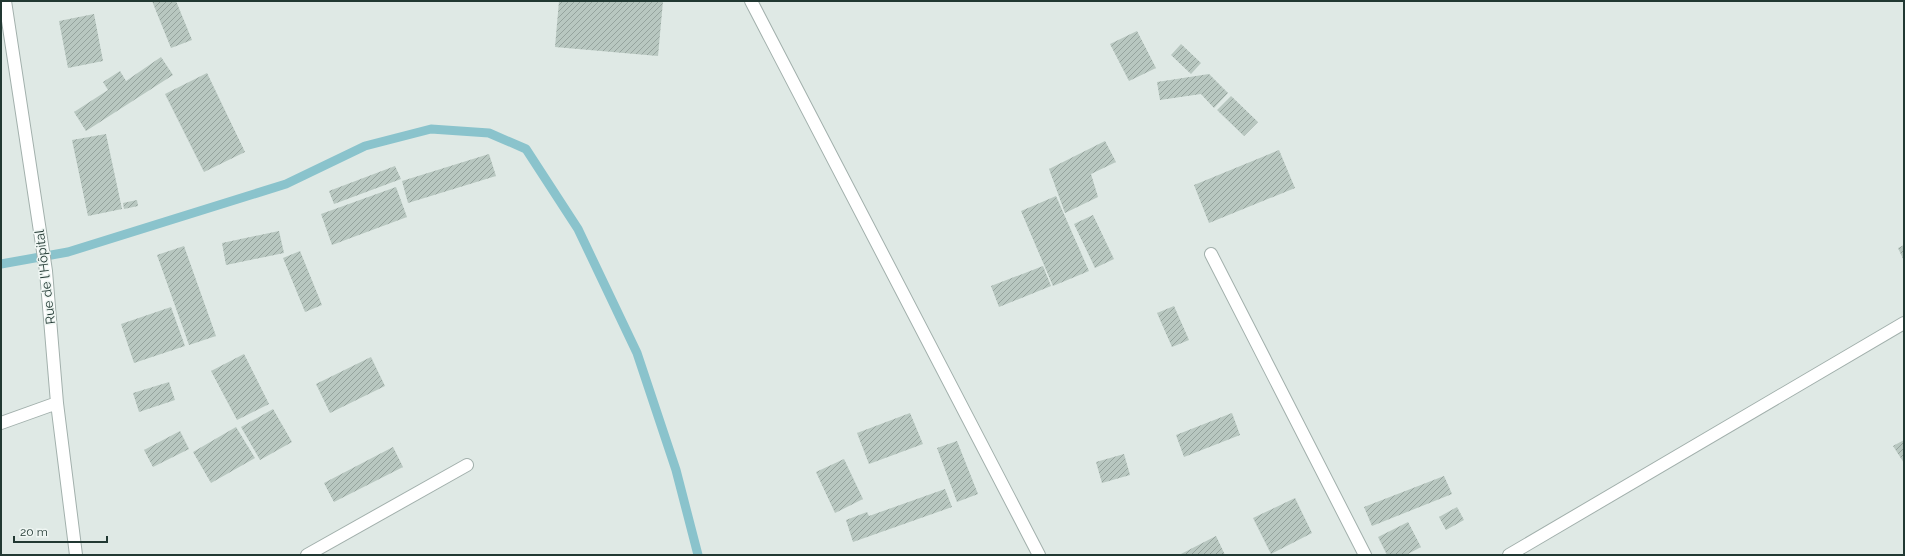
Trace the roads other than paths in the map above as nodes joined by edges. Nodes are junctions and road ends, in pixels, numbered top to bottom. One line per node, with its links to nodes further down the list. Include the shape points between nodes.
1 (5, 1): 5 (street, Rue de l'Hôpital, via 46,271)
2 (751, 1): 10 (street)
3 (1211, 254): 11 (street)
4 (1904, 323): 12 (street)
5 (57, 403): 6 (street); 8 (street, Rue de l'Hôpital)
6 (1, 423)
7 (467, 465): 9 (street)
8 (76, 555)
9 (307, 555)
10 (1039, 555)
11 (1365, 555)
12 (1509, 555)

